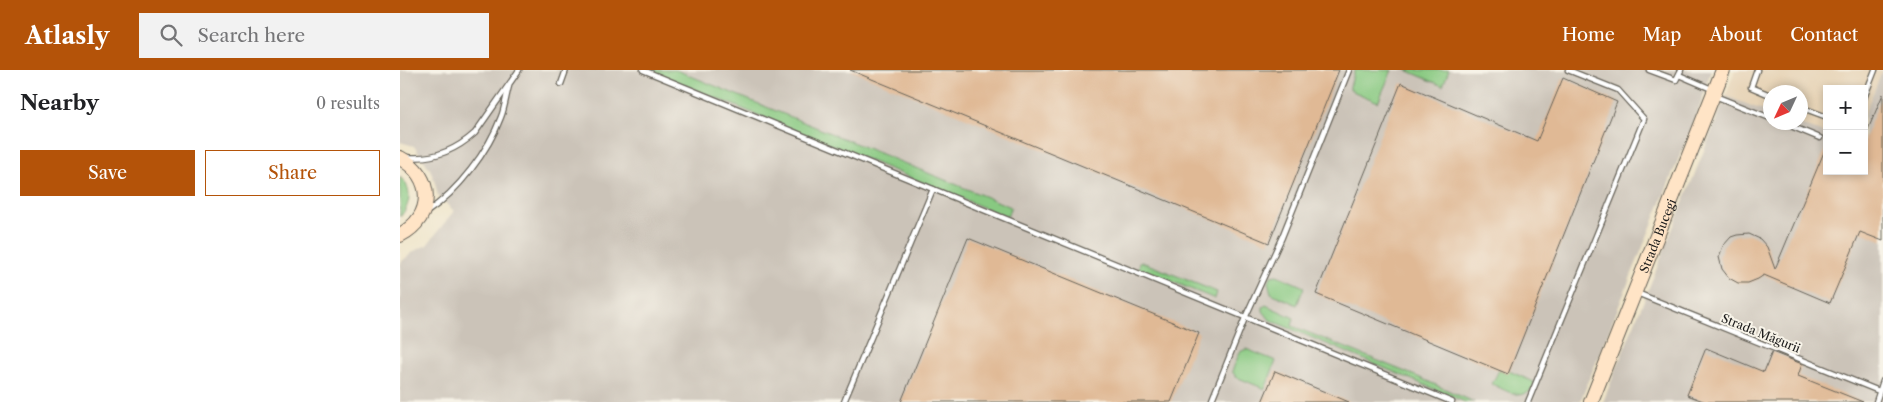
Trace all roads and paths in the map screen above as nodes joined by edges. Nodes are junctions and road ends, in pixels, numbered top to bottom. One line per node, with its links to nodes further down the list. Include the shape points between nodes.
1 (519, 70): 12 (lane)
2 (566, 70): 11 (lane)
3 (643, 70): 22 (lane)
4 (1349, 70): 26 (lane, via 1282,237)
5 (1568, 70): 32 (lane, via 1618,90 1644,119)
6 (1649, 70): 10 (lane, via 1676,80)
7 (1723, 70): 15 (street, Strada Bucegi)
8 (1758, 70): 14 (lane, via 1751,87)
9 (1875, 70): 13 (lane)
10 (1680, 72): 15 (lane)
11 (561, 84)
12 (509, 86): 21 (lane, via 475,133 456,148 427,157); 23 (lane, via 501,117 476,165)
13 (1868, 88)
14 (1763, 92)
15 (1715, 93): 17 (lane); 25 (street, Strada Bucegi)
16 (1808, 110): 18 (lane)
17 (1763, 115)
18 (1823, 116)
19 (1801, 130): 20 (lane)
20 (1820, 138)
21 (400, 157): 23 (street, via 420,174 426,202)
22 (934, 189): 26 (lane); 29 (lane)
23 (422, 216): 24 (street)
24 (400, 236)
25 (1636, 292): 28 (lane, Strada Măgurii); 33 (street, Strada Bucegi)
26 (1245, 318): 30 (lane); 31 (lane)
27 (1883, 381): 28 (lane)
28 (1878, 391): 34 (lane)
29 (844, 402)
30 (1211, 402)
31 (1452, 402)
32 (1528, 402)
33 (1591, 402)
34 (1876, 402)

